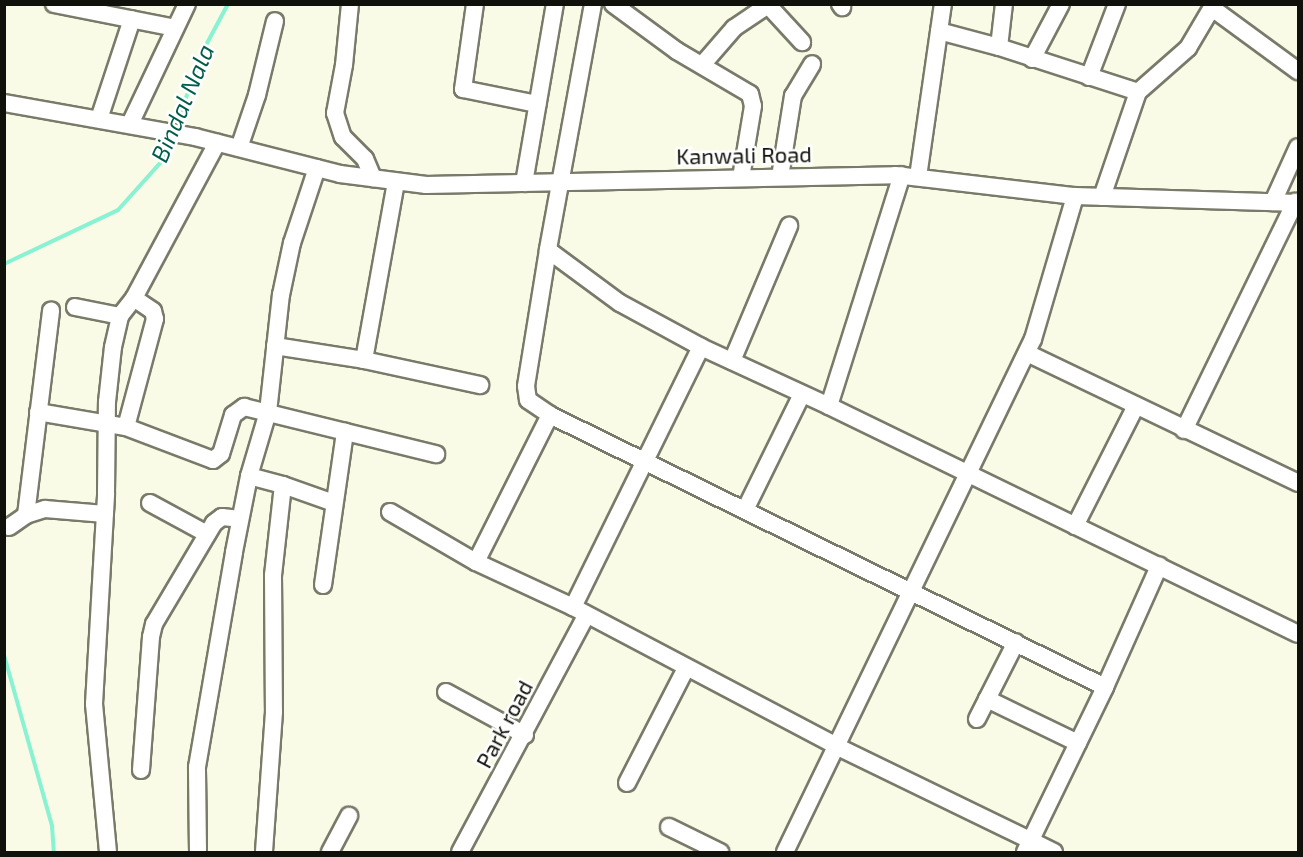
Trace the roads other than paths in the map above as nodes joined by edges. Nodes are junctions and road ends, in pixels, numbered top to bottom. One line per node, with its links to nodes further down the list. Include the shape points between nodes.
1 (54, 4): 14 (street)
2 (187, 4): 16 (street)
3 (350, 4): 36 (street, via 335,113 343,137 365,159)
4 (475, 4): 27 (street, via 463,89)
5 (555, 4): 27 (street)
6 (593, 4): 39 (street)
7 (613, 4): 22 (street)
8 (944, 4): 17 (street)
9 (1004, 4): 19 (street)
10 (1061, 4): 20 (street)
11 (1117, 4): 24 (street)
12 (767, 5): 18 (street); 22 (street, via 734,28)
13 (1213, 6): 23 (street); 25 (street, via 1188,48)
14 (132, 19): 16 (street); 28 (street)
15 (275, 21): 32 (street)
16 (176, 28): 29 (street)
17 (939, 31): 19 (street); 34 (street)
18 (802, 42)
19 (999, 47): 20 (street)
20 (1032, 59): 24 (street)
21 (812, 64): 35 (street, via 793,96)
22 (702, 65): 37 (street, via 750,94 752,99)
23 (1299, 71)
24 (1089, 77): 25 (street)
25 (1138, 92): 42 (street)
26 (4, 104): 28 (street)
27 (537, 104): 40 (street)
28 (99, 119): 29 (street)
29 (130, 124): 30 (street, Kanwali Road)
30 (217, 142): 32 (street, Kanwali Road); 47 (street)
31 (1299, 147): 43 (street)
32 (239, 148): 33 (street, Kanwali Road)
33 (317, 168): 36 (street, Kanwali Road); 51 (street, via 292,243)
34 (910, 176): 35 (street, Kanwali Road); 41 (street, Kanwali Road); 58 (street)
35 (780, 177): 37 (street, Kanwali Road)
36 (373, 178): 38 (street, Kanwali Road)
37 (741, 178): 39 (street, Kanwali Road)
38 (396, 182): 40 (street, Kanwali Road); 54 (street)
39 (560, 182): 40 (street, Kanwali Road); 46 (street)
40 (524, 183)
41 (1076, 196): 42 (street, Kanwali Road); 53 (street)
42 (1102, 197): 43 (street, Kanwali Road)
43 (1273, 202): 44 (street, Kanwali Road)
44 (1297, 202): 65 (street)
45 (789, 226): 55 (street)
46 (548, 250): 52 (street, via 620,303); 62 (street, via 526,394 535,406)
47 (134, 298): 50 (street); 64 (street, via 153,311 155,319)
48 (75, 307): 50 (street)
49 (51, 311): 60 (street)
50 (120, 316): 63 (street, via 109,375)
51 (275, 346): 54 (street); 61 (street)
52 (701, 347): 55 (street); 68 (street, Park road)
53 (1027, 353): 59 (street); 69 (street)
54 (364, 360): 56 (street)
55 (732, 361): 57 (street)
56 (480, 385)
57 (802, 393): 58 (street); 75 (street)
58 (829, 406): 69 (street)
59 (1136, 406): 65 (street); 80 (street)
60 (38, 412): 63 (street); 78 (street)
61 (268, 412): 64 (street, via 240,408 233,415 221,454 213,460); 66 (street); 70 (street)
62 (550, 415): 68 (street); 83 (street)
63 (106, 423): 64 (street); 77 (street)
64 (126, 427)
65 (1184, 430): 71 (street)
66 (345, 432): 67 (street); 74 (street)
67 (436, 454)
68 (644, 462): 75 (street); 87 (street, Park road)
69 (967, 475): 80 (street); 86 (street)
70 (249, 476): 72 (street); 79 (street)
71 (1299, 483)
72 (283, 486): 74 (street); 105 (street, via 273,575 274,712)
73 (150, 503): 82 (street)
74 (334, 503): 85 (street)
75 (745, 510): 86 (street)
76 (390, 512): 83 (street)
77 (105, 514): 78 (street, via 45,509); 103 (street, via 94,704)
78 (26, 515): 81 (street)
79 (240, 519): 82 (street, via 217,519); 104 (street, via 197,766)
80 (1076, 526): 84 (street)
81 (9, 527)
82 (207, 534): 98 (street, via 162,610 151,637)
83 (476, 562): 87 (street)
84 (1159, 566): 88 (street); 91 (street)
85 (323, 585)
86 (913, 591): 89 (street); 97 (street)
87 (579, 612): 90 (street); 95 (street, Park road)
88 (1299, 634)
89 (1016, 642): 91 (street); 93 (street)
90 (686, 668): 97 (street); 99 (street)
91 (1105, 687): 96 (street)
92 (446, 692): 95 (street)
93 (987, 699): 94 (street); 96 (street)
94 (977, 719)
95 (525, 735): 107 (street, Park road)
96 (1078, 743): 102 (street)
97 (838, 747): 102 (street); 109 (street)
98 (141, 770)
99 (627, 783)
100 (349, 816): 106 (street)
101 (669, 827): 108 (street)
102 (1028, 847): 110 (street)
103 (108, 852)
104 (198, 852)
105 (264, 852)
106 (330, 852)
107 (460, 852)
108 (720, 852)
109 (785, 852)
110 (1054, 852)

